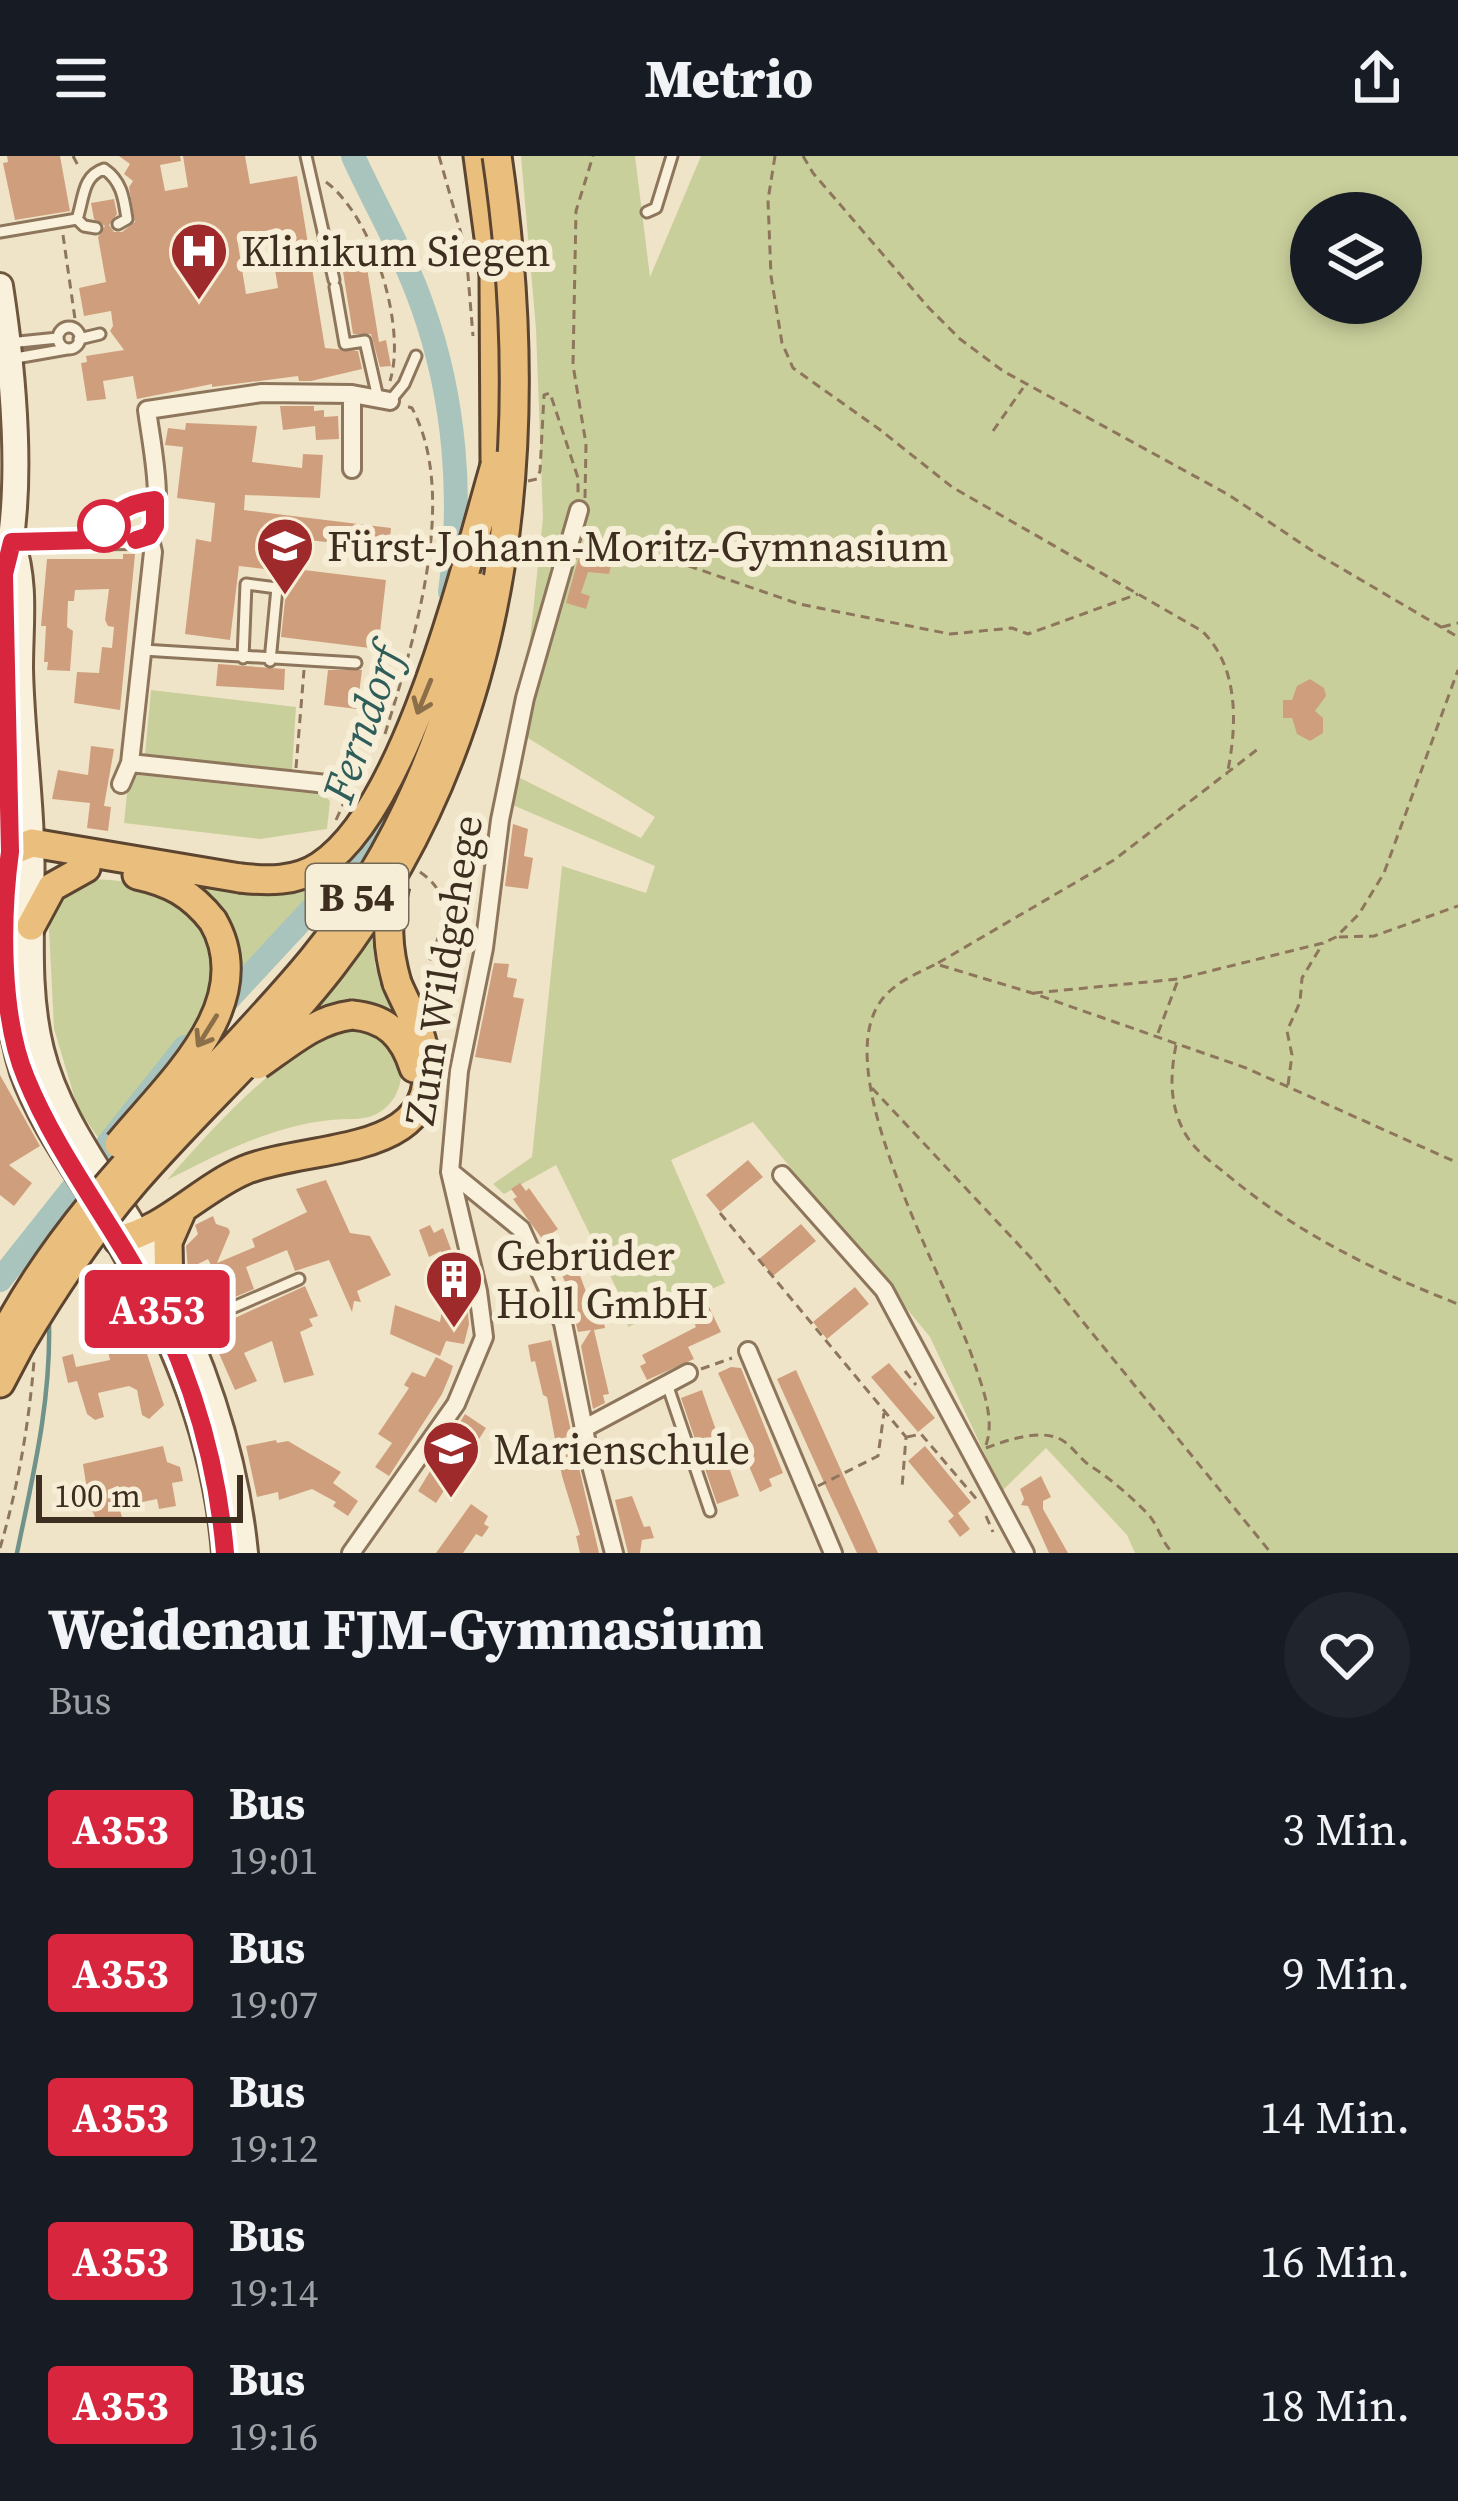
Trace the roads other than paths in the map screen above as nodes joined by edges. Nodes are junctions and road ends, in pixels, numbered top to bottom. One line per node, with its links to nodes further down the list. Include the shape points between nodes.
1 (306, 156): 18 (lane, via 345,344 365,341)
2 (478, 156): 19 (highway, B 54, via 494,275)
3 (497, 156): 34 (highway, B 54, bridge, via 515,345 506,540 459,736)
4 (672, 156): 5 (lane, via 656,208)
5 (647, 212)
6 (77, 219): 7 (lane, via 86,182 104,169 114,176 127,219); 8 (lane); 9 (lane)
7 (118, 224)
8 (96, 228)
9 (0, 232)
10 (0, 286): 15 (main road)
11 (100, 334): 12 (lane)
12 (78, 335): 13 (lane, via 66,328); 14 (lane, via 77,346)
13 (58, 338): 14 (lane); 15 (lane)
14 (67, 349): 15 (lane)
15 (10, 351): 25 (main road)
16 (416, 356): 18 (lane, via 404,384)
17 (352, 394): 18 (street); 20 (street); 21 (street, via 262,393 147,410)
18 (384, 399)
19 (495, 465): 33 (highway, one-way to 33, bridge, via 429,685 366,812 332,857 306,874 274,880); 44 (highway, B 54, bridge, via 457,679 387,848 315,956 119,1170)
20 (352, 469)
21 (155, 500): 23 (street); 24 (street, via 122,508)
22 (579, 509): 40 (street, Zum Wildgehege, via 500,820)
23 (149, 536): 24 (street); 26 (street)
24 (94, 540): 25 (street)
25 (6, 541): 33 (main road, via 23,574)
26 (143, 650): 27 (lane); 30 (street)
27 (243, 658): 28 (lane); 28 (lane, via 246,584 277,588)
28 (270, 661): 29 (lane)
29 (356, 663)
30 (130, 763): 31 (street); 32 (street)
31 (121, 784)
32 (336, 785)
33 (24, 852): 35 (highway); 36 (main road); 37 (main road)
34 (405, 862): 38 (highway, B 54, bridge, via 330,969); 42 (highway, bridge, via 388,950 410,987 427,1090 404,1126 365,1145 251,1168)
35 (86, 868): 36 (highway, via 52,887); 44 (highway, one-way to 44, bridge, via 140,875 191,897 213,921 227,971 217,1016 74,1208)
36 (31, 926): 39 (main road, via 40,1049)
37 (6, 1023): 39 (main road, via 24,1075)
38 (214, 1095): 43 (highway, bridge, via 334,1017 376,1019 406,1043 415,1071 394,1113 352,1130 248,1150 186,1182); 51 (highway, B 54, bridge, via 101,1223)
39 (75, 1149): 43 (main road)
40 (450, 1172): 53 (street, via 521,1229 563,1323); 57 (street, Zum Wildgehege, via 484,1337 456,1404)
41 (782, 1175): 60 (street, via 884,1290 980,1453)
42 (184, 1206): 43 (highway); 46 (highway, via 168,1242)
43 (129, 1233): 46 (main road); 55 (main road, via 200,1418)
44 (61, 1246): 48 (highway, B 54, bridge)
45 (299, 1279): 47 (lane)
46 (169, 1295): 47 (main road)
47 (186, 1333): 56 (main road, via 236,1473)
48 (0, 1342)
49 (748, 1352): 59 (street)
50 (688, 1373): 52 (street)
51 (0, 1383)
52 (668, 1384): 53 (street); 54 (lane)
53 (583, 1429): 58 (street)
54 (710, 1511)
55 (225, 1553)
56 (245, 1553)
57 (351, 1553)
58 (614, 1553)
59 (833, 1553)
60 (1025, 1553)

